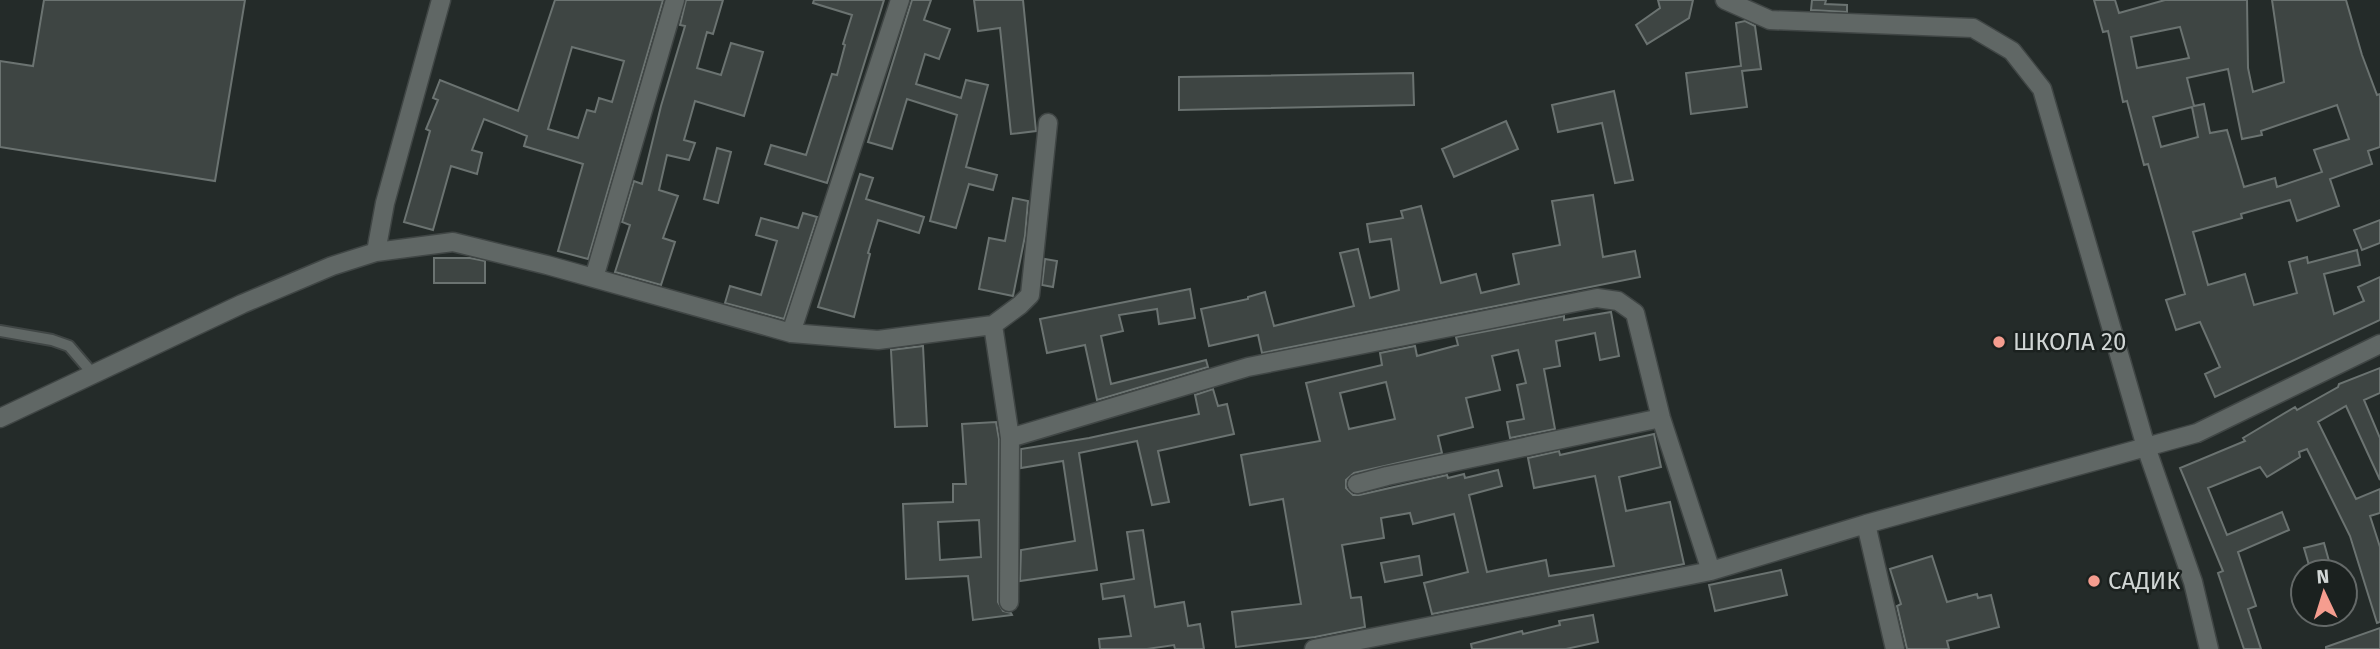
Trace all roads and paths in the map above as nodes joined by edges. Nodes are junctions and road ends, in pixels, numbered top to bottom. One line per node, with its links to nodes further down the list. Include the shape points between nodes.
1 (441, 0): 6 (street, via 385,203)
2 (675, 0): 7 (street)
3 (900, 0): 10 (street)
4 (1725, 0): 16 (street, via 1770,20 1973,28 2012,51 2042,89)
5 (1048, 123): 8 (street, via 1030,295)
6 (376, 252): 7 (street, via 453,243); 12 (street, via 332,266)
7 (594, 278): 10 (street)
8 (993, 324): 10 (street, via 878,340); 15 (street)
9 (0, 331): 12 (lane, via 69,346)
10 (791, 333)
11 (2380, 344): 16 (street, via 2197,433)
12 (89, 370): 13 (street)
13 (0, 418)
14 (1661, 418): 15 (street, via 1634,313 1618,301 1597,298 1248,367); 17 (street); 19 (street)
15 (1010, 438): 20 (street)
16 (2146, 447): 18 (street); 23 (street, via 2193,582)
17 (1357, 484)
18 (1866, 524): 19 (street); 22 (street)
19 (1711, 570): 21 (street)
20 (1009, 602)
21 (1314, 649)
22 (1895, 649)
23 (2209, 649)

